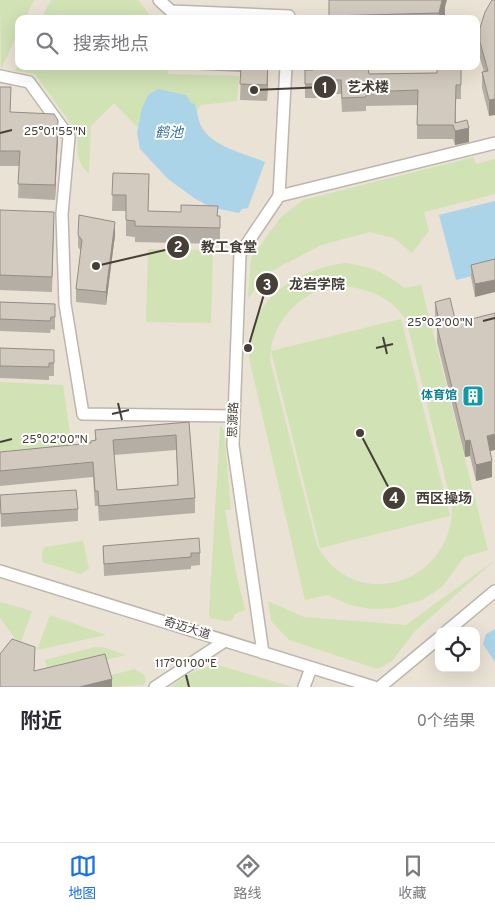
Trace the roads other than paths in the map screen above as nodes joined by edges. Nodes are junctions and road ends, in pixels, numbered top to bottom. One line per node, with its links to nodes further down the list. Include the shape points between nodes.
1 (159, 0): 2 (street, via 171,11)
2 (265, 15)
3 (286, 70): 6 (street)
4 (0, 76): 7 (street, via 29,82 69,137 62,214 65,304 83,414)
5 (495, 143): 6 (street)
6 (279, 196): 7 (street, 思源路, via 240,254)
7 (234, 416): 13 (street, 思源路, via 233,445)
8 (0, 571): 11 (street, 奇迈大道)
9 (495, 591): 10 (street)
10 (452, 627)
11 (225, 641): 13 (street, 奇迈大道); 15 (street)
12 (435, 641): 18 (street)
13 (263, 653): 14 (street, 奇迈大道)
14 (311, 668): 16 (street); 17 (street, 奇迈大道)
15 (155, 687)
16 (304, 687)
17 (374, 687)
18 (380, 687)

